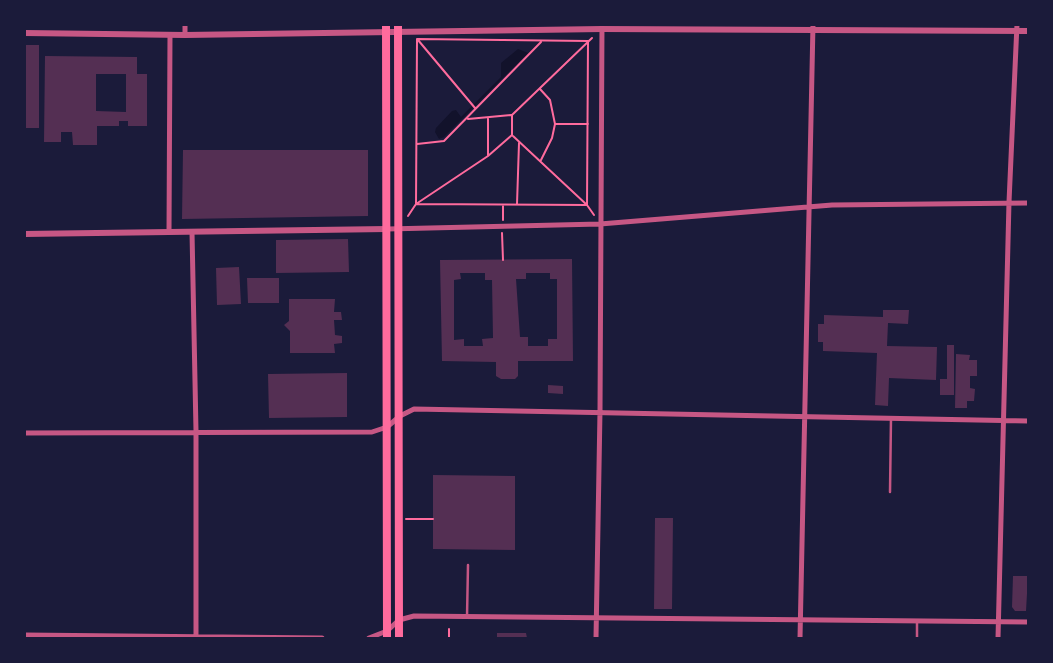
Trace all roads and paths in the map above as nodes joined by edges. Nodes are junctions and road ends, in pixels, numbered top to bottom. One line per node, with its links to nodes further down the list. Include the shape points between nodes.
1 (185, 24): 10 (street)
2 (398, 27): 3 (street); 5 (street); 34 (main road)
3 (602, 27): 4 (street); 13 (path); 32 (street)
4 (813, 27): 6 (street); 31 (street)
5 (386, 28): 10 (street); 33 (main road)
6 (1016, 28): 7 (street); 26 (street)
7 (1028, 31)
8 (24, 33): 9 (street)
9 (170, 35): 10 (street); 35 (street)
10 (185, 35)
11 (417, 39): 12 (path); 15 (path); 23 (path)
12 (543, 40): 13 (path); 15 (path)
13 (588, 41): 14 (path); 20 (path)
14 (539, 88): 16 (path); 19 (path, via 550,100)
15 (474, 107): 18 (path)
16 (512, 114): 17 (path); 21 (path)
17 (488, 116): 18 (path); 24 (path)
18 (466, 120): 23 (path, via 444,141)
19 (555, 124): 20 (path); 25 (path)
20 (588, 124): 30 (path)
21 (512, 135): 22 (path); 24 (path)
22 (519, 142): 25 (path); 29 (path)
23 (416, 144): 28 (path)
24 (488, 156): 28 (path)
25 (540, 161): 30 (path)
26 (1009, 202): 27 (street); 31 (street); 42 (street)
27 (1028, 203)
28 (416, 204): 29 (path); 34 (path)
29 (517, 205): 30 (path)
30 (587, 205): 32 (path)
31 (809, 206): 32 (street); 39 (street)
32 (600, 225): 34 (street); 38 (street)
33 (387, 229): 34 (street); 36 (street); 44 (main road)
34 (400, 229): 40 (main road)
35 (169, 232): 36 (street); 37 (street)
36 (192, 232): 45 (street)
37 (24, 234)
38 (600, 411): 39 (street); 40 (street, via 414,409); 52 (street)
39 (805, 415): 41 (street); 54 (street)
40 (400, 416): 44 (street); 48 (main road)
41 (891, 417): 42 (street); 47 (lane)
42 (1004, 420): 43 (street); 56 (street)
43 (1028, 421)
44 (387, 427): 45 (street, via 373,432); 60 (main road)
45 (196, 431): 46 (street); 62 (street)
46 (24, 433)
47 (890, 492)
48 (399, 519): 49 (path); 53 (main road)
49 (433, 519)
50 (468, 565): 51 (lane)
51 (467, 617): 52 (street); 53 (street)
52 (596, 618): 54 (street); 67 (street)
53 (399, 620): 60 (street); 65 (main road)
54 (800, 620): 55 (street); 68 (street)
55 (917, 620): 56 (street); 69 (lane)
56 (998, 621): 57 (street); 70 (street)
57 (1028, 622)
58 (449, 629): 66 (path)
59 (24, 635): 61 (street)
60 (387, 635): 64 (street)
61 (86, 637): 62 (street)
62 (196, 637): 63 (street)
63 (322, 639)
64 (369, 639)
65 (399, 639)
66 (449, 639)
67 (596, 639)
68 (800, 639)
69 (917, 639)
70 (998, 639)

